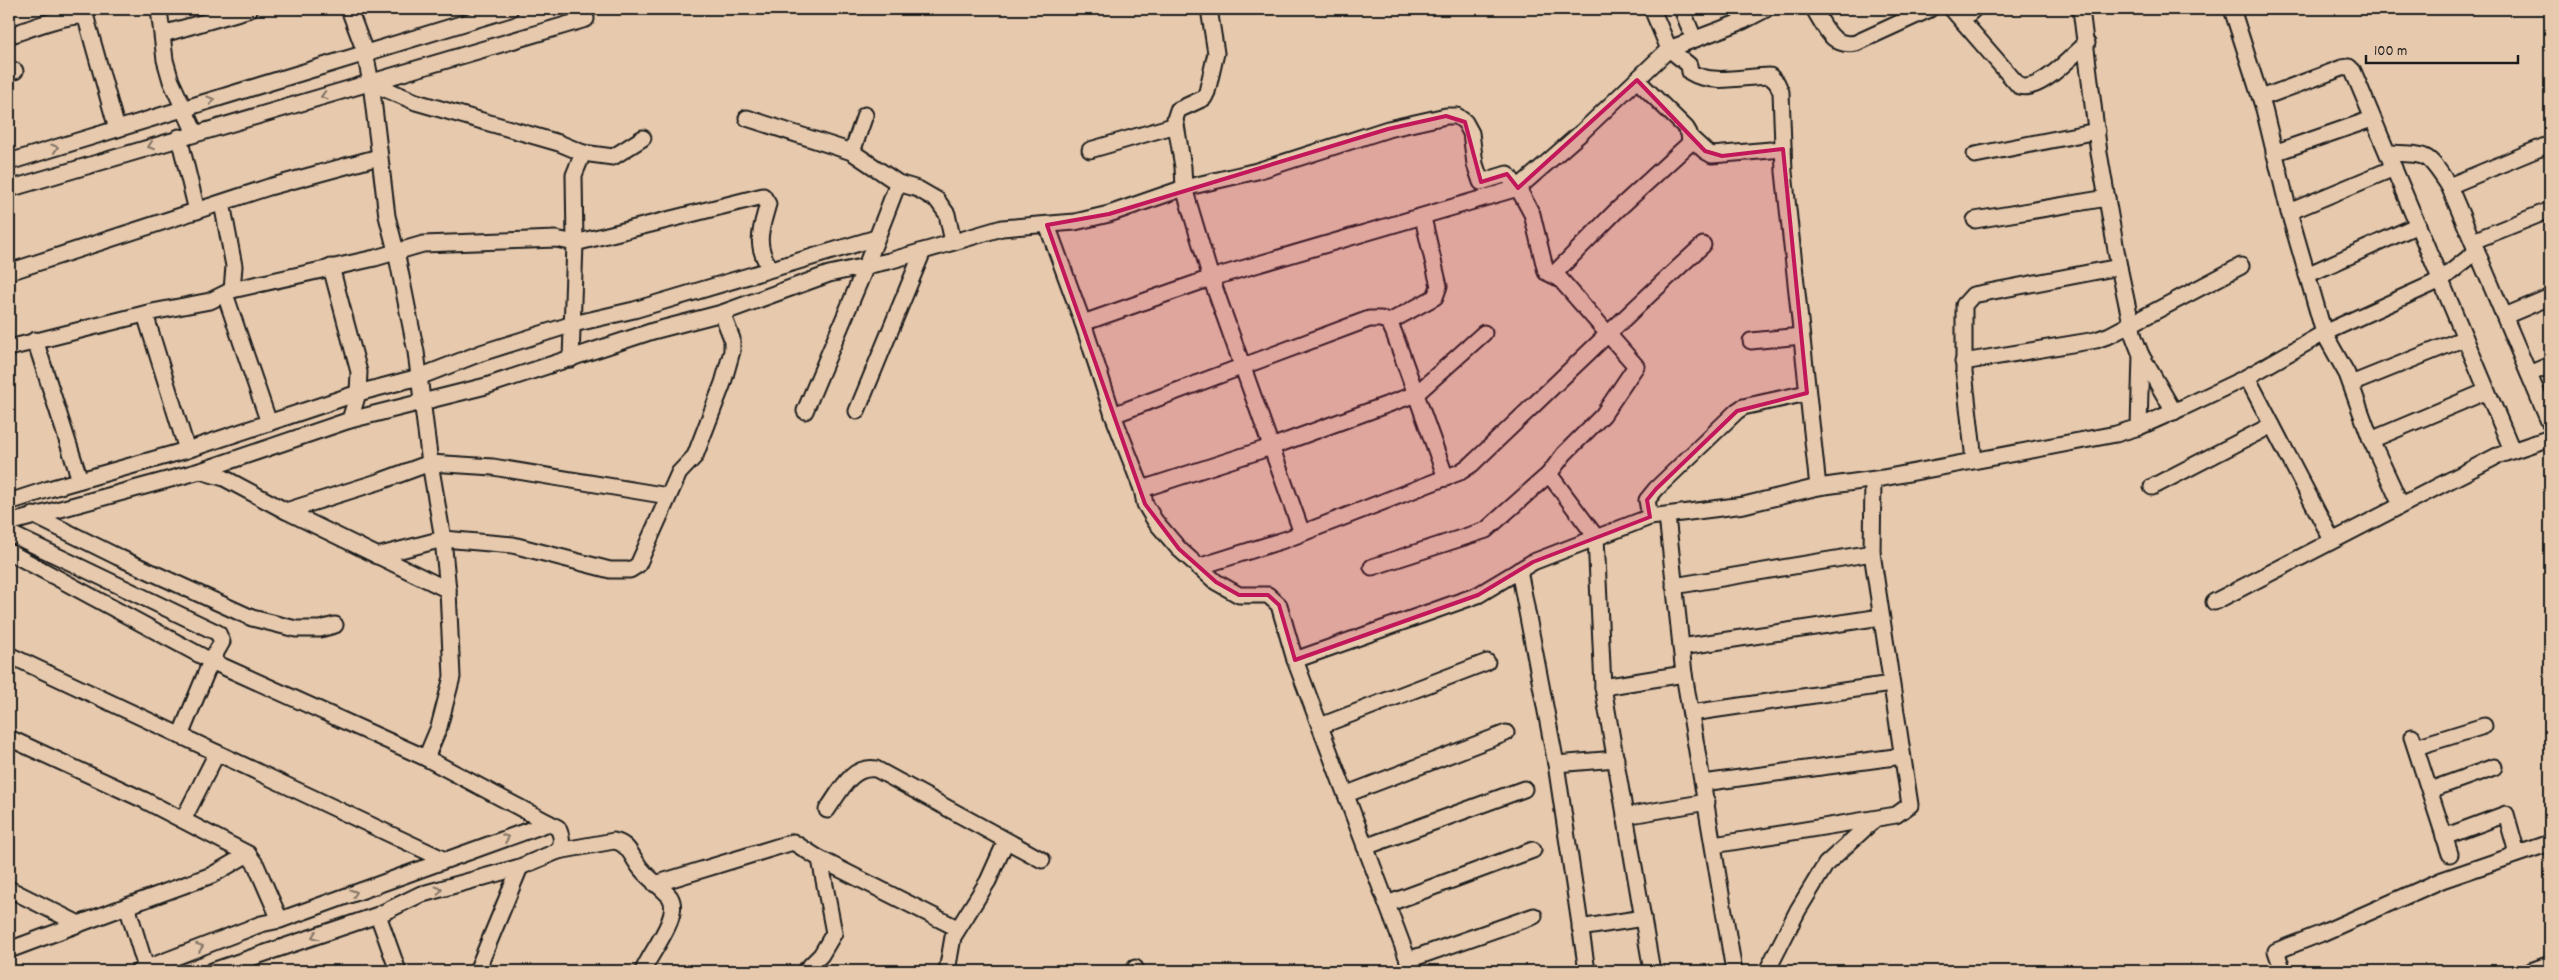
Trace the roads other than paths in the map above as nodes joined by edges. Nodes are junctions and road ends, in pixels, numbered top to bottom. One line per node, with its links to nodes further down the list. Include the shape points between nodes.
1 (159, 9): 17 (street)
2 (250, 9): 17 (street)
3 (349, 9): 21 (street)
4 (510, 9): 21 (street)
5 (582, 9): 23 (street, via 586,19)
6 (1209, 9): 29 (street, via 1216,52 1207,92 1204,98 1178,110)
7 (1652, 9): 20 (street)
8 (1682, 9): 18 (street)
9 (1766, 9): 18 (street)
10 (1814, 9): 11 (street, via 1832,37 1846,45)
11 (1930, 9)
12 (1974, 9): 15 (street)
13 (2081, 9): 19 (street)
14 (2232, 9): 24 (street)
15 (1957, 14): 19 (street, via 2019,86 2026,88 2038,84)
16 (14, 34): 30 (street, via 70,17 86,18)
17 (163, 34): 25 (street, via 165,60)
18 (1694, 39): 20 (street)
19 (2087, 43): 31 (street)
20 (1670, 49): 22 (street); 37 (street, via 1698,77 1770,76 1781,92)
21 (365, 52): 23 (street); 25 (street, one-way to 21)
22 (1637, 80): 35 (street, via 1686,128); 50 (street)
23 (371, 83): 32 (street, one-way to 32); 40 (street, via 416,102 559,143); 44 (street)
24 (2261, 98): 28 (street, via 2349,67); 41 (street)
25 (182, 109): 30 (street); 32 (street)
26 (865, 115): 39 (street)
27 (747, 118): 39 (street)
28 (2372, 118): 41 (street); 42 (street)
29 (1176, 125): 38 (street); 49 (street)
30 (117, 129): 45 (street, one-way to 30)
31 (2097, 131): 43 (street); 52 (street)
32 (195, 133): 33 (street)
33 (179, 137): 51 (street, one-way to 51); 55 (street)
34 (642, 138): 40 (street, via 613,157)
35 (1690, 138): 37 (street, via 1712,155); 74 (street, via 1688,146)
36 (2550, 144): 48 (street)
37 (1783, 149): 90 (street)
38 (1090, 150)
39 (852, 152): 47 (street)
40 (583, 153): 63 (street, via 574,174)
41 (2274, 153): 56 (street)
42 (2388, 153): 46 (street); 48 (street, via 2418,154 2431,159)
43 (1975, 156)
44 (379, 157): 53 (street); 66 (street, via 387,216)
45 (9, 162)
46 (2394, 168): 56 (street); 60 (street)
47 (898, 182): 61 (street); 62 (street, via 936,200 947,214)
48 (2449, 186): 65 (street)
49 (1184, 188): 50 (street, via 1256,171 1388,129 1446,116 1457,116 1471,133 1481,182 1507,174); 59 (street, via 1109,214); 76 (street)
50 (1518, 188): 57 (street); 74 (street, via 1532,214 1546,272)
51 (9, 189)
52 (2107, 198): 58 (street); 71 (street)
53 (222, 203): 55 (street); 78 (street, via 234,266)
54 (2550, 210): 65 (street)
55 (197, 211): 73 (street)
56 (2289, 212): 75 (street)
57 (1423, 218): 76 (street); 83 (street, via 1438,286 1435,298)
58 (1975, 220)
59 (1047, 225): 62 (street, via 1002,228); 84 (street)
60 (2418, 225): 75 (street); 77 (street)
61 (876, 238): 68 (street); 72 (street)
62 (953, 242): 67 (street)
63 (575, 244): 66 (street, via 556,239 462,242 423,244); 72 (street, via 763,196 768,204 760,230 760,247); 86 (street)
64 (1703, 245): 87 (street)
65 (2475, 246): 77 (street); 82 (street)
66 (396, 251): 70 (street); 102 (street)
67 (922, 251): 68 (street); 110 (street)
68 (866, 266): 80 (street, via 829,274); 109 (street)
69 (2241, 266): 85 (street)
70 (331, 267): 78 (street); 105 (street, via 359,372)
71 (2119, 267): 85 (street); 97 (street, via 1973,295 1964,305)
72 (770, 268): 86 (street, via 634,310)
73 (9, 272)
74 (1552, 275): 87 (street, via 1560,279)
75 (2307, 276): 89 (street)
76 (1211, 278): 84 (street); 99 (street)
77 (2441, 280): 89 (street); 91 (street)
78 (228, 292): 81 (street, via 210,301); 114 (street)
79 (2550, 297): 82 (street)
80 (722, 312): 96 (street); 133 (street, via 732,339 723,383 696,456 679,473)
81 (145, 314): 92 (street); 121 (street)
82 (2504, 316): 100 (street)
83 (1389, 322): 99 (street, via 1369,319); 107 (street)
84 (1083, 323): 112 (street)
85 (2131, 323): 95 (street); 97 (street, via 2110,336 2096,340)
86 (573, 324): 96 (street); 102 (street, via 481,353)
87 (1608, 332): 126 (street, via 1636,366 1603,415); 127 (street, via 1472,464)
88 (1484, 333): 107 (street)
89 (2324, 333): 101 (street); 103 (street)
90 (1801, 336): 93 (street); 106 (street)
91 (2465, 338): 103 (street); 104 (street)
92 (35, 340): 94 (street); 128 (street)
93 (1751, 341)
94 (9, 348)
95 (2140, 354): 111 (street); 117 (street)
96 (571, 359): 108 (street, via 486,386)
97 (1963, 362): 123 (street)
98 (2550, 365): 100 (street)
99 (1243, 368): 112 (street); 120 (street)
100 (2529, 374): 115 (street)
101 (2246, 376): 111 (street); 116 (street)
102 (419, 377): 105 (street); 108 (street)
103 (2351, 384): 119 (street)
104 (2487, 391): 119 (street); 122 (street)
105 (358, 393): 113 (street); 114 (street)
106 (1807, 393): 130 (street); 139 (street, via 1737,411 1656,489 1647,500)
107 (1416, 394): 120 (street); 127 (street)
108 (421, 401): 113 (street); 124 (street)
109 (805, 410)
110 (856, 411)
111 (2174, 412): 117 (street)
112 (1113, 415): 132 (street)
113 (350, 420): 125 (street)
114 (269, 423): 121 (street)
115 (2550, 424)
116 (2272, 425): 131 (street); 145 (street)
117 (2139, 428): 123 (street)
118 (2550, 438): 122 (street)
119 (2371, 440): 135 (street)
120 (1271, 447): 132 (street); 142 (street)
121 (187, 450): 128 (street)
122 (2512, 450): 135 (street)
123 (1974, 460): 129 (street)
124 (430, 463): 133 (street, via 493,467); 136 (street); 144 (street)
125 (200, 471): 136 (street, via 224,478); 137 (street)
126 (1549, 474): 143 (street); 150 (street, via 1486,530)
127 (1446, 478): 142 (street)
128 (80, 480): 134 (street)
129 (1873, 480): 130 (street); 147 (street)
130 (1818, 487): 138 (street, via 1744,505)
131 (2152, 487)
132 (1142, 489): 149 (street, via 1145,504 1155,521)
133 (668, 496): 144 (street, via 642,559 630,570 610,570 513,545)
134 (9, 503): 137 (street)
135 (2401, 505): 145 (street)
136 (286, 511): 148 (street)
137 (37, 516): 140 (street); 156 (street, via 252,618 296,629)
138 (1667, 516): 139 (street); 152 (street)
139 (1650, 517): 143 (street)
140 (9, 523)
141 (9, 533): 160 (street, via 218,633 222,642)
142 (1302, 533): 149 (street)
143 (1596, 537): 151 (street, via 1532,562); 164 (street)
144 (443, 539): 148 (street); 153 (street)
145 (2332, 540): 154 (street)
146 (9, 552): 160 (street)
147 (1872, 553): 152 (street); 155 (street)
148 (377, 556): 153 (street)
149 (1198, 567): 159 (street, via 1239,595 1262,594 1275,600)
150 (1372, 567)
151 (1520, 570): 159 (street, via 1478,595); 175 (street)
152 (1674, 586): 157 (street)
153 (448, 590): 173 (street, via 452,677 439,727)
154 (2214, 602)
155 (1881, 617): 157 (street); 163 (street)
156 (335, 625)
157 (1681, 647): 162 (street)
158 (9, 655): 169 (street)
159 (1295, 660): 166 (street)
160 (212, 661): 169 (street); 173 (street)
161 (1487, 662): 166 (street)
162 (1684, 674): 164 (street); 165 (street)
163 (1891, 684): 165 (street); 172 (street)
164 (1603, 687): 174 (street)
165 (1691, 713): 177 (street)
166 (1320, 726): 180 (street)
167 (2484, 726): 179 (street, via 2414,742)
168 (1506, 733): 180 (street)
169 (180, 736): 171 (street)
170 (9, 738): 185 (street)
171 (217, 753): 185 (street); 198 (street)
172 (1902, 756): 177 (street); 184 (street, via 1910,805 1896,815)
173 (426, 758): 186 (street)
174 (1616, 759): 175 (street); 183 (street)
175 (1556, 764): 213 (street)
176 (2494, 767): 179 (street)
177 (1703, 783): 181 (street)
178 (1524, 789): 191 (street)
179 (2430, 790): 187 (street)
180 (1347, 794): 191 (street)
181 (1707, 802): 183 (street); 190 (street)
182 (827, 810): 188 (street, via 852,774 867,768 876,769)
183 (1625, 816): 209 (street)
184 (1876, 818): 190 (street); 227 (street, via 1826,864)
185 (183, 820): 195 (street)
186 (548, 823): 193 (street, via 558,828 562,836 562,846); 198 (street, one-way to 186)
187 (2444, 837): 194 (street, via 2506,814); 196 (street)
188 (1006, 842): 199 (street); 212 (street, via 988,881)
189 (2550, 843): 194 (street)
190 (1714, 845): 226 (street)
191 (1365, 847): 205 (street)
192 (1533, 850): 205 (street)
193 (558, 851): 200 (street); 202 (street, via 621,842)
194 (2517, 853): 228 (street, via 2433,884 2276,951)
195 (248, 854): 206 (street, via 212,874); 210 (street)
196 (2450, 854)
197 (820, 859): 202 (street, via 793,842); 212 (street); 222 (street, via 834,933 821,956)
198 (445, 860): 201 (street)
199 (1042, 860)
200 (520, 867): 204 (street, one-way to 200); 220 (street)
201 (413, 872): 204 (street); 210 (street, one-way to 201)
202 (655, 884): 221 (street, via 669,896 672,911)
203 (9, 889): 211 (street)
204 (419, 895): 207 (street)
205 (1387, 904): 216 (street)
206 (127, 906): 211 (street); 217 (street)
207 (378, 915): 218 (street, one-way to 218); 219 (street)
208 (1534, 916): 216 (street)
209 (1643, 918): 213 (street); 225 (street)
210 (280, 920): 217 (street, one-way to 210)
211 (79, 924): 214 (street)
212 (958, 928): 223 (street, via 952,937)
213 (1580, 928): 224 (street)
214 (9, 950)
215 (2550, 964): 229 (street)
216 (1409, 966)
217 (144, 970)
218 (212, 971)
219 (398, 971)
220 (477, 971)
221 (643, 971)
222 (805, 971)
223 (946, 971)
224 (1587, 971)
225 (1652, 971)
226 (1734, 971)
227 (1767, 971)
228 (2283, 971)
229 (2530, 971)

